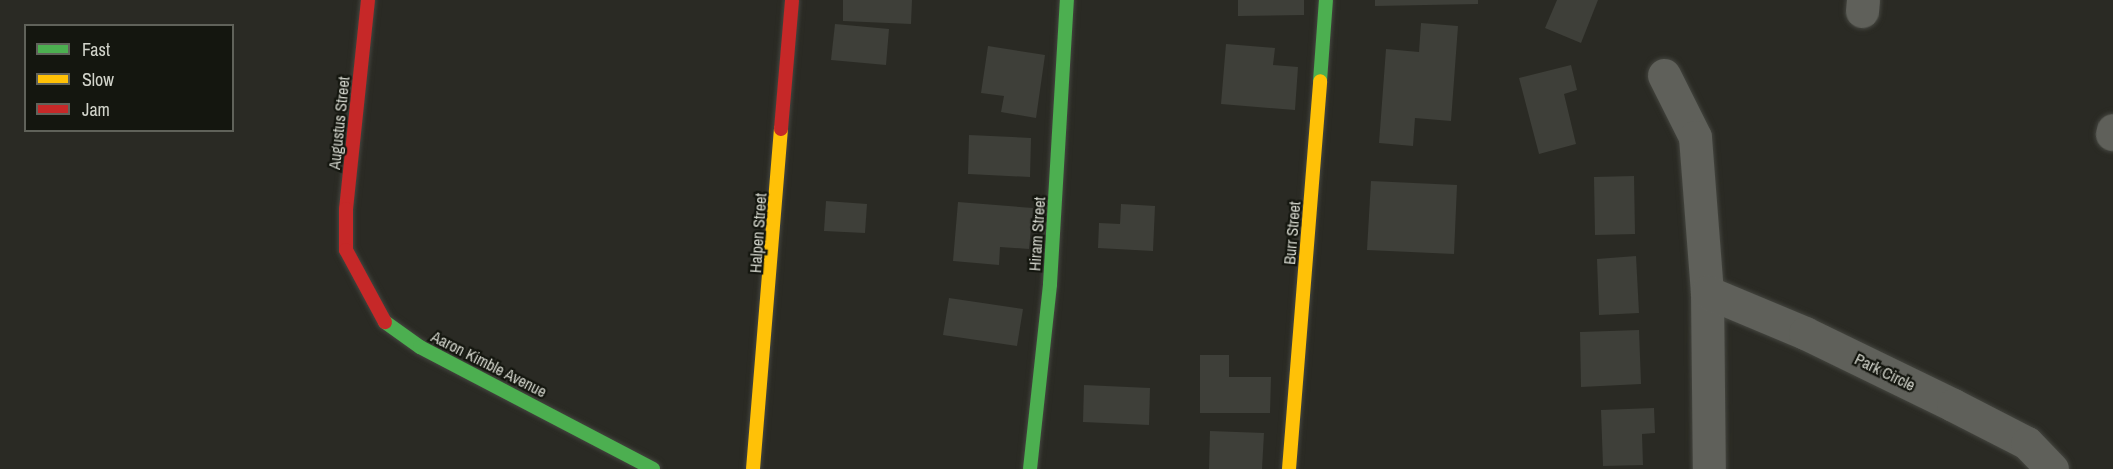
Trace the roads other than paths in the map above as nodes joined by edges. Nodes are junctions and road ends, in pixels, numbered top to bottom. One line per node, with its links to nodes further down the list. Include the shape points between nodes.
1 (368, 0): 6 (street, Augustus Street, via 346,209)
2 (792, 0): 9 (street, Halpen Street)
3 (1067, 0): 10 (street, Hiram Street, via 1050,284)
4 (1326, 0): 11 (street, Burr Street)
5 (1664, 75): 7 (street, via 1695,137)
6 (346, 250): 8 (street, Aaron Kimble Avenue, via 386,323 420,347)
7 (1707, 292): 12 (street); 13 (street, Park Circle, via 1805,333 2027,443)
8 (653, 469)
9 (753, 469)
10 (1030, 469)
11 (1289, 469)
12 (1709, 469)
13 (2052, 469)

